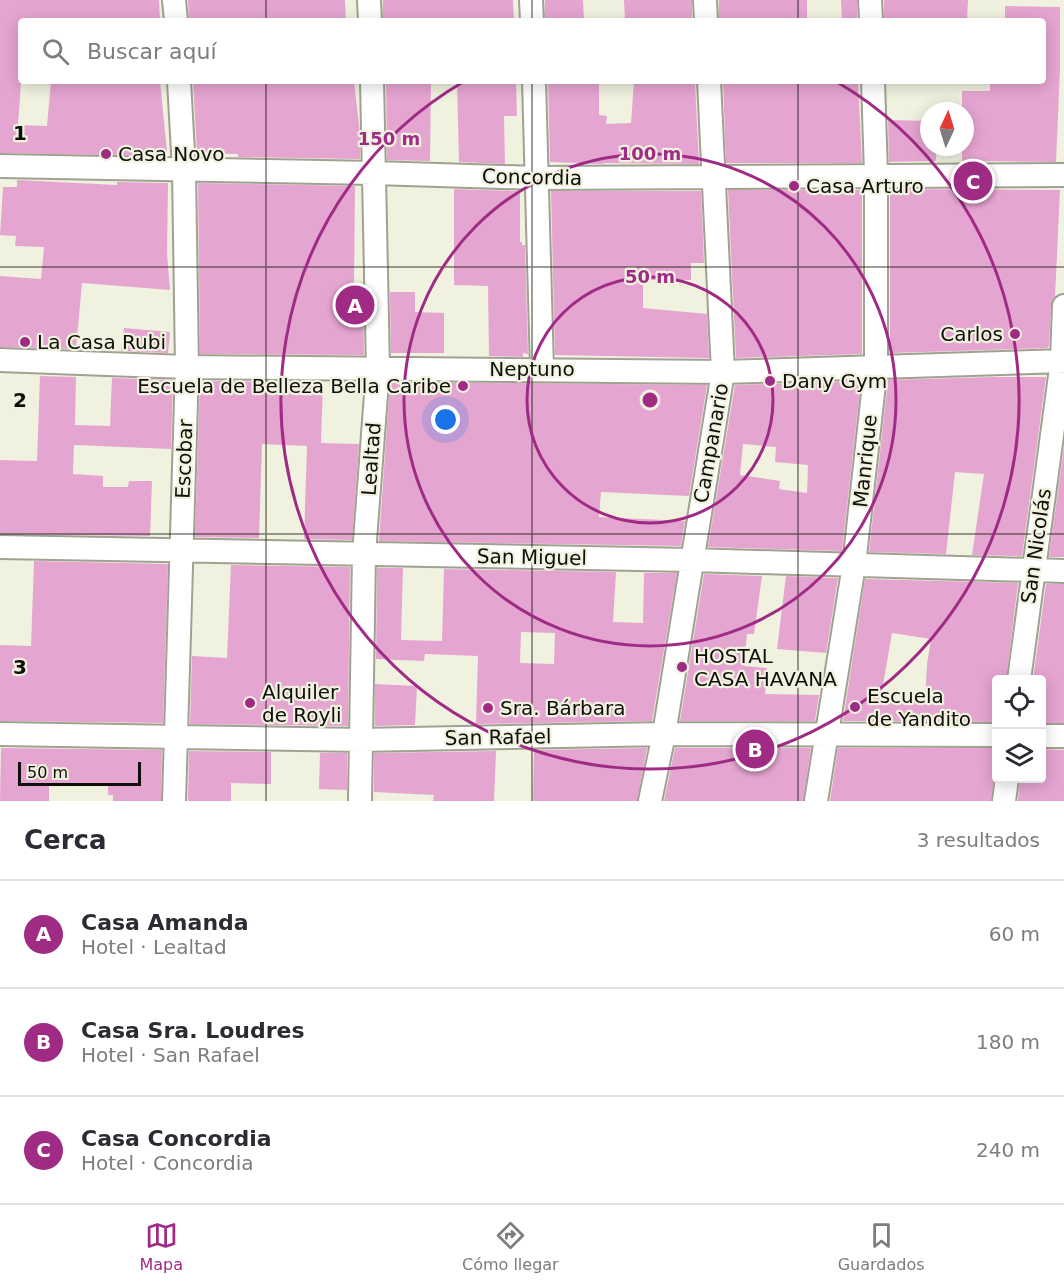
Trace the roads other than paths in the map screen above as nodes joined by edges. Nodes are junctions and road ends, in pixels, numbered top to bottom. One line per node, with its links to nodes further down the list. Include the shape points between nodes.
1 (174, 0): 6 (street)
2 (369, 0): 7 (street)
3 (531, 0): 8 (street)
4 (705, 0): 9 (street)
5 (870, 0): 10 (street)
6 (176, 18)
7 (370, 18)
8 (532, 18)
9 (706, 18)
10 (871, 18)
11 (179, 84): 17 (street, Escobar)
12 (372, 84): 18 (street, Lealtad)
13 (534, 84): 22 (street)
14 (709, 84): 21 (street, Campanario)
15 (873, 84): 19 (street, Manrique)
16 (0, 166): 17 (street, Concordia)
17 (184, 170): 18 (street, Concordia); 27 (street, Escobar)
18 (374, 173): 22 (street, Concordia); 28 (street, Lealtad)
19 (876, 175): 20 (street, Concordia); 21 (street, Concordia); 26 (street, Manrique)
20 (1064, 175)
21 (714, 177): 22 (street, Concordia); 30 (street, Campanario)
22 (537, 178): 29 (street)
23 (1064, 306): 25 (street, San Nicolás)
24 (0, 360): 27 (street, Neptuno)
25 (1063, 362): 26 (street, Neptuno); 36 (street, San Nicolás)
26 (876, 366): 30 (street, Neptuno); 35 (street, Manrique)
27 (187, 367): 28 (street, Neptuno); 32 (street, Escobar)
28 (378, 368): 29 (street, Neptuno); 33 (street, Lealtad)
29 (542, 369): 30 (street, Neptuno)
30 (723, 372): 34 (street, Campanario)
31 (0, 547): 32 (street, San Miguel)
32 (181, 549): 33 (street, San Miguel); 43 (street, Escobar)
33 (364, 554): 34 (street, San Miguel); 46 (street, Lealtad)
34 (691, 560): 35 (street, San Miguel); 40 (street, Campanario)
35 (854, 566): 36 (street, San Miguel); 41 (street, Manrique)
36 (1032, 570): 37 (street, San Miguel); 38 (street, San Nicolás)
37 (1064, 571)
38 (1020, 675)
39 (0, 734): 43 (street, San Rafael)
40 (664, 734): 41 (street, San Rafael); 46 (street, San Rafael); 50 (street, Campanario)
41 (826, 735): 42 (street, San Rafael); 51 (street, Manrique)
42 (992, 735)
43 (175, 736): 46 (street, San Rafael); 48 (street, Escobar)
44 (1046, 736): 45 (street)
45 (1064, 736)
46 (361, 740): 49 (street, Lealtad)
47 (1006, 783): 52 (street)
48 (174, 801)
49 (360, 801)
50 (650, 801)
51 (816, 801)
52 (1004, 801)

